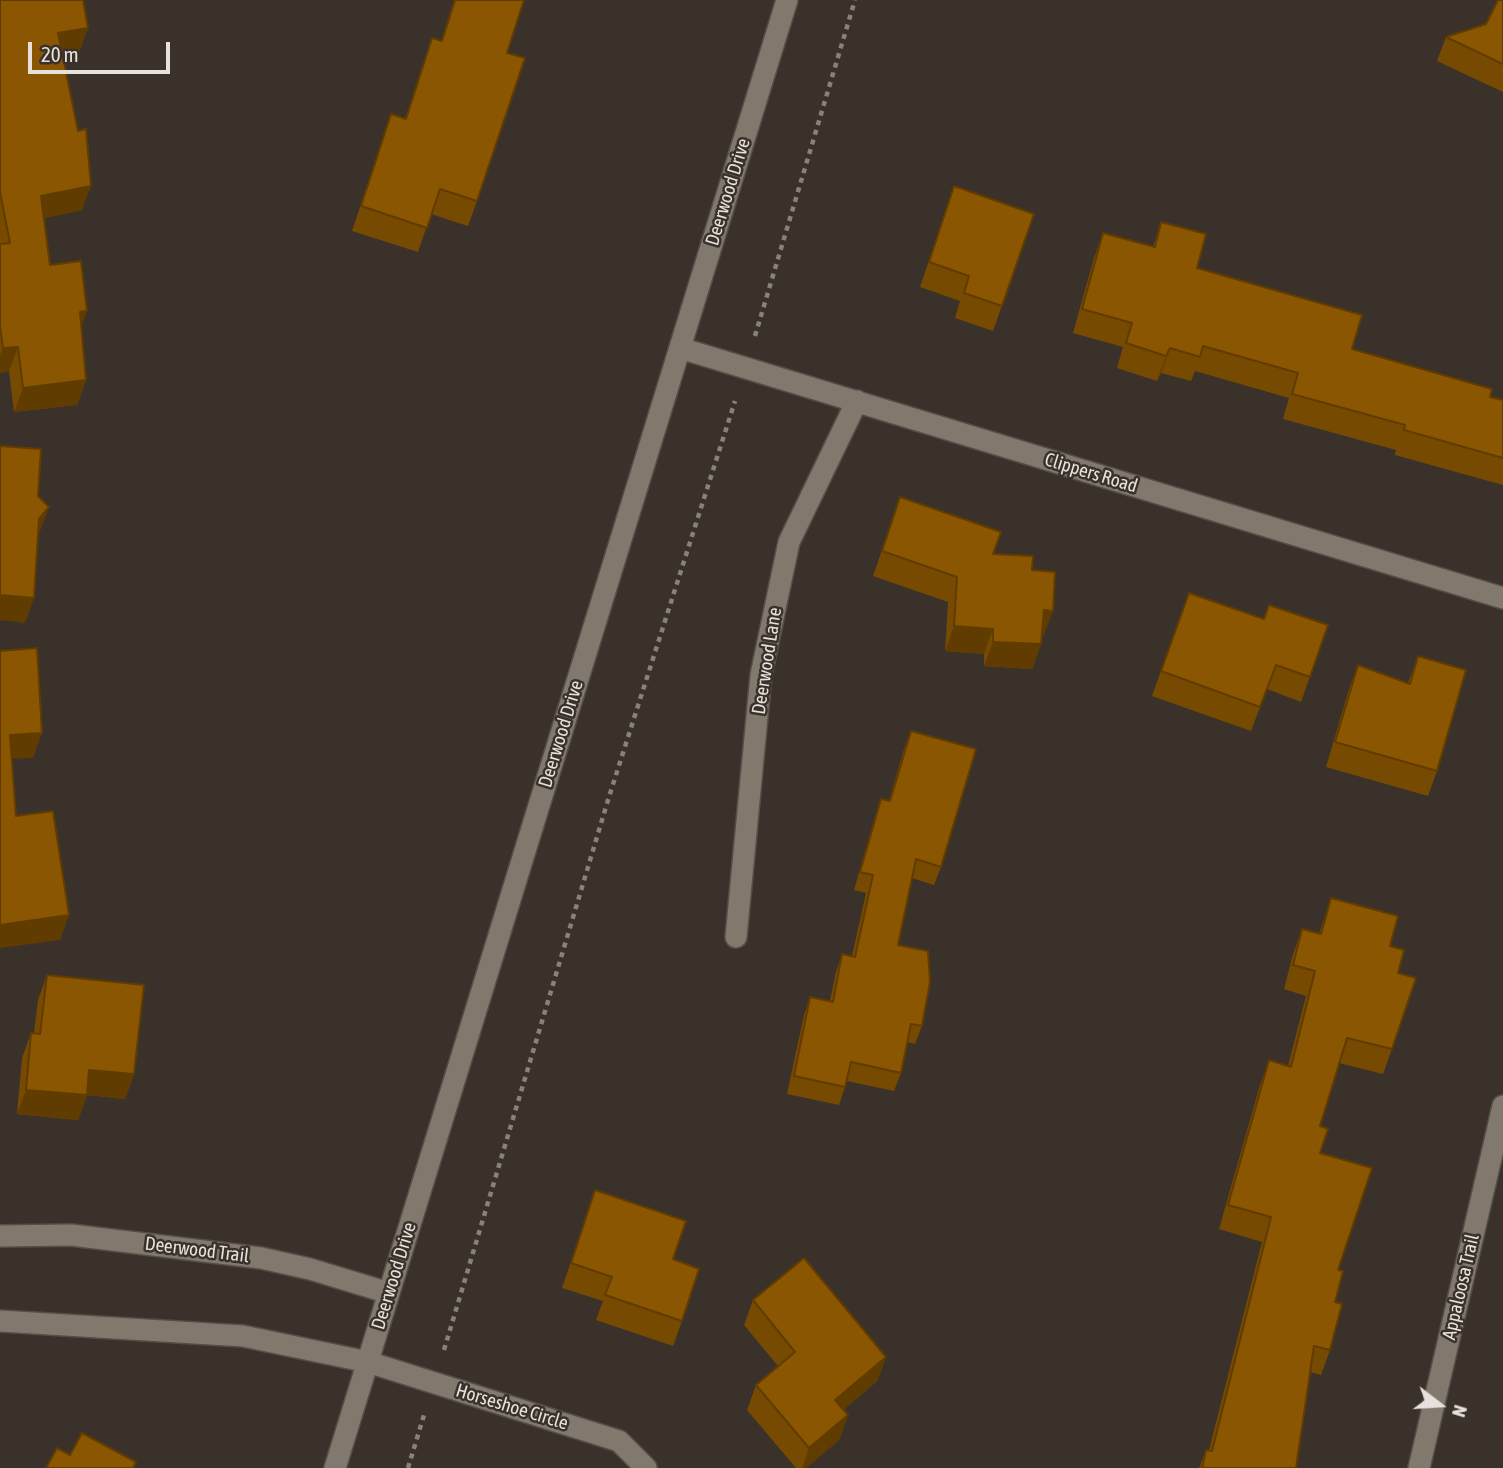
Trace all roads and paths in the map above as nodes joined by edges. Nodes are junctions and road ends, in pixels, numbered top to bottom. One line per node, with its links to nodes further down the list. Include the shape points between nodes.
1 (787, 0): 3 (street, Deerwood Drive)
2 (855, 0): 4 (path)
3 (680, 348): 4 (street, Clippers Road); 10 (street, Deerwood Drive)
4 (746, 368): 5 (street, Clippers Road); 13 (path, via 608,800)
5 (857, 401): 6 (street, Clippers Road); 7 (street, Deerwood Lane, via 789,542 761,675)
6 (1503, 598)
7 (736, 937)
8 (1503, 1106): 17 (street, Appaloosa Trail)
9 (0, 1236): 10 (street, Deerwood Trail, via 71,1235 261,1258)
10 (389, 1293): 12 (street, Deerwood Drive)
11 (0, 1321): 12 (street, via 243,1336)
12 (368, 1362): 13 (street, Horseshoe Circle); 14 (street, Deerwood Drive)
13 (434, 1383): 15 (path); 16 (street, Horseshoe Circle, via 619,1441)
14 (335, 1468)
15 (408, 1468)
16 (646, 1468)
17 (1419, 1468)

